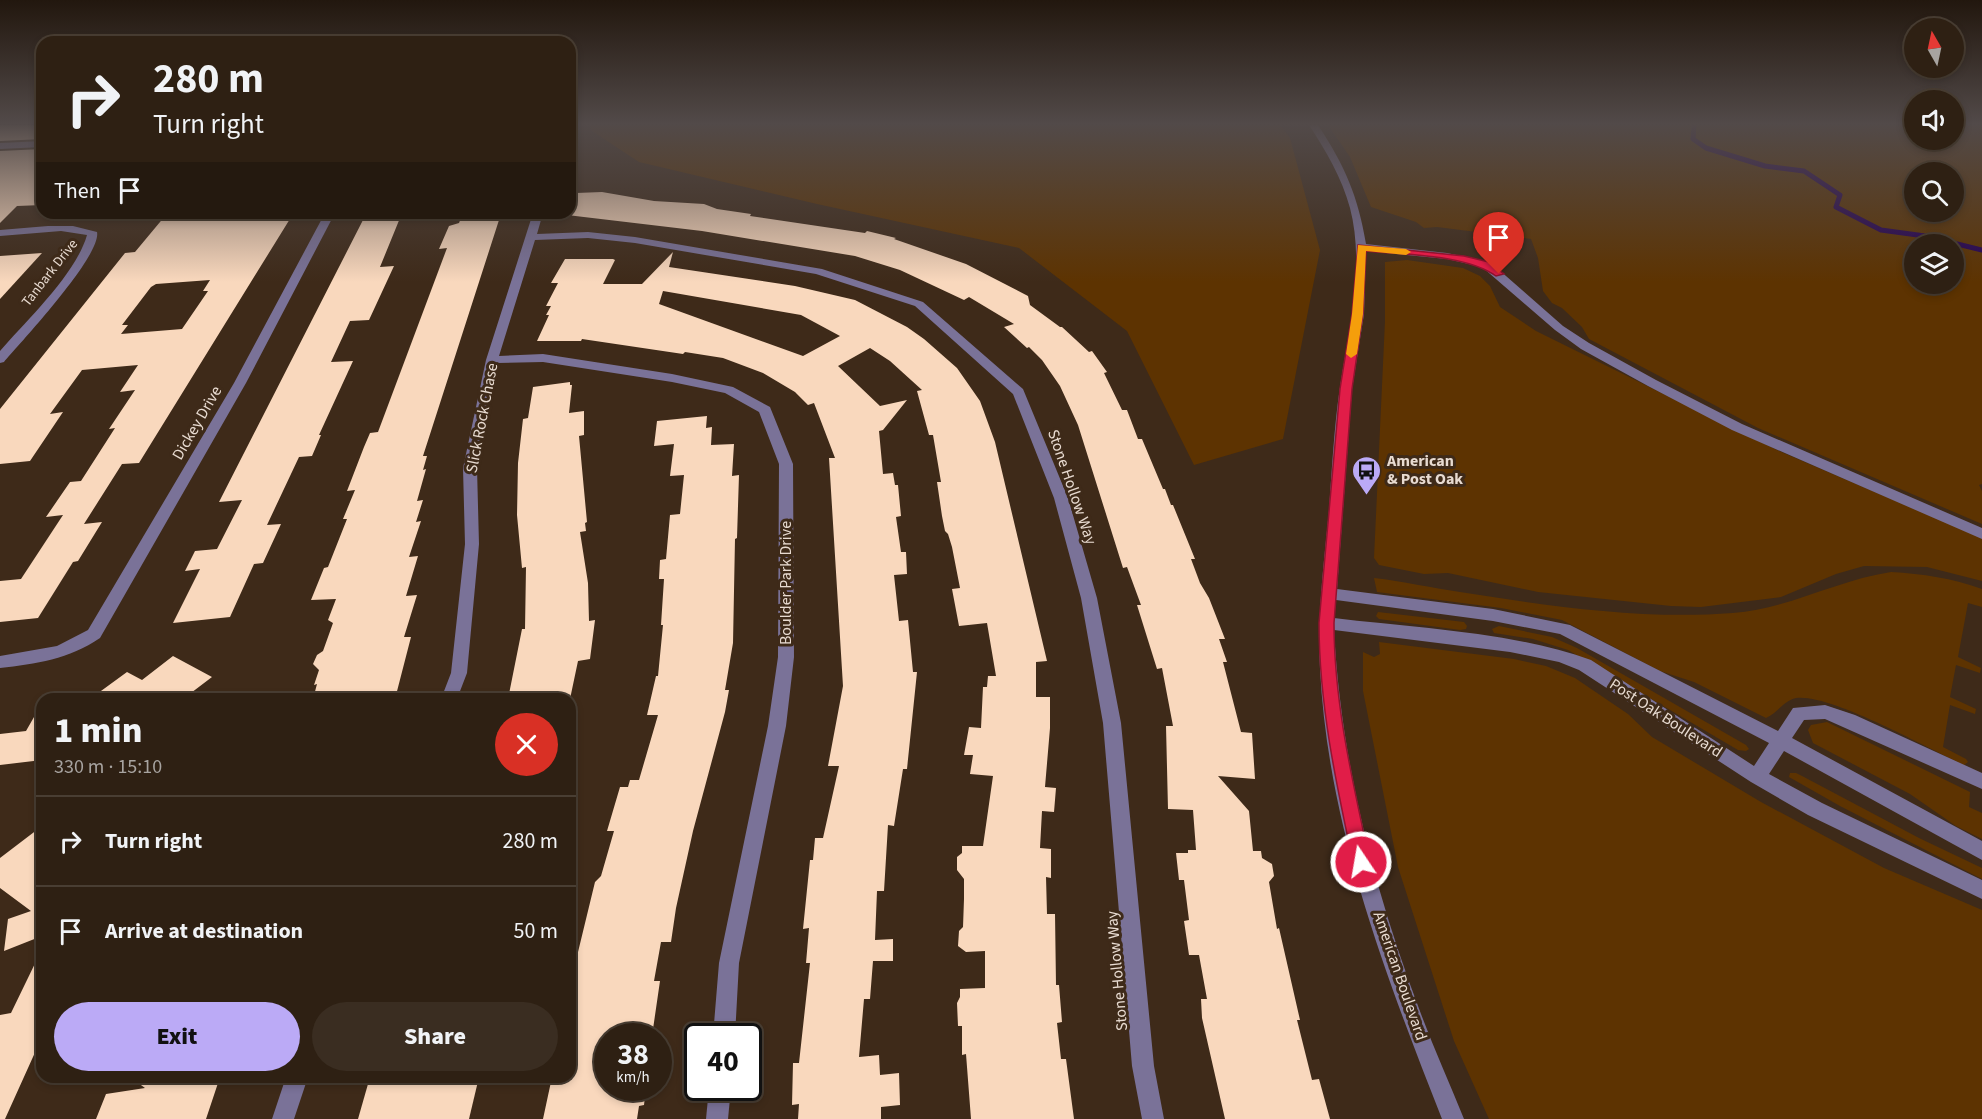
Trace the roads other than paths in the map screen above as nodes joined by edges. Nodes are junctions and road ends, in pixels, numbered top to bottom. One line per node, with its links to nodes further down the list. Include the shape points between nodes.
1 (1343, 177): 6 (street, American Boulevard, via 1355,208)
2 (327, 219): 12 (street, Dickey Drive, via 240,383 94,633 67,651)
3 (536, 219): 5 (street, Slick Rock Chase)
4 (0, 234): 7 (street, Tanbark Drive, via 69,229 93,234 81,262)
5 (531, 237): 8 (street, Slick Rock Chase); 24 (street, Stone Hollow Way, via 588,235 635,240 818,271 919,304 1019,392 1061,498 1089,598 1112,723 1143,1066)
6 (1361, 248): 9 (street, via 1486,264 1585,346 1737,427); 10 (street, American Boulevard, via 1358,314 1346,389)
7 (0, 359)
8 (492, 360): 13 (street, Slick Rock Chase, via 470,468 471,544 459,673); 19 (street, Boulder Park Drive, via 543,358 729,390 765,410 786,464 786,657 777,726 729,963)
9 (1982, 534)
10 (1328, 593): 11 (street, American Boulevard); 14 (street, Post Oak Boulevard, via 1564,628)
11 (1326, 623): 15 (street, Post Oak Boulevard, via 1561,656 1585,665); 25 (street, American Boulevard, via 1339,757 1361,862 1404,998)
12 (0, 662)
13 (451, 693)
14 (1781, 741): 15 (street); 16 (street, via 1799,713 1825,712); 17 (street, Post Oak Boulevard)
15 (1757, 777): 18 (street, Post Oak Boulevard)
16 (1982, 781)
17 (1982, 851)
18 (1982, 890)
19 (725, 1023)
20 (295, 1083): 22 (street)
21 (719, 1101): 23 (street)
22 (283, 1119)
23 (717, 1119)
24 (1153, 1119)
25 (1454, 1119)

